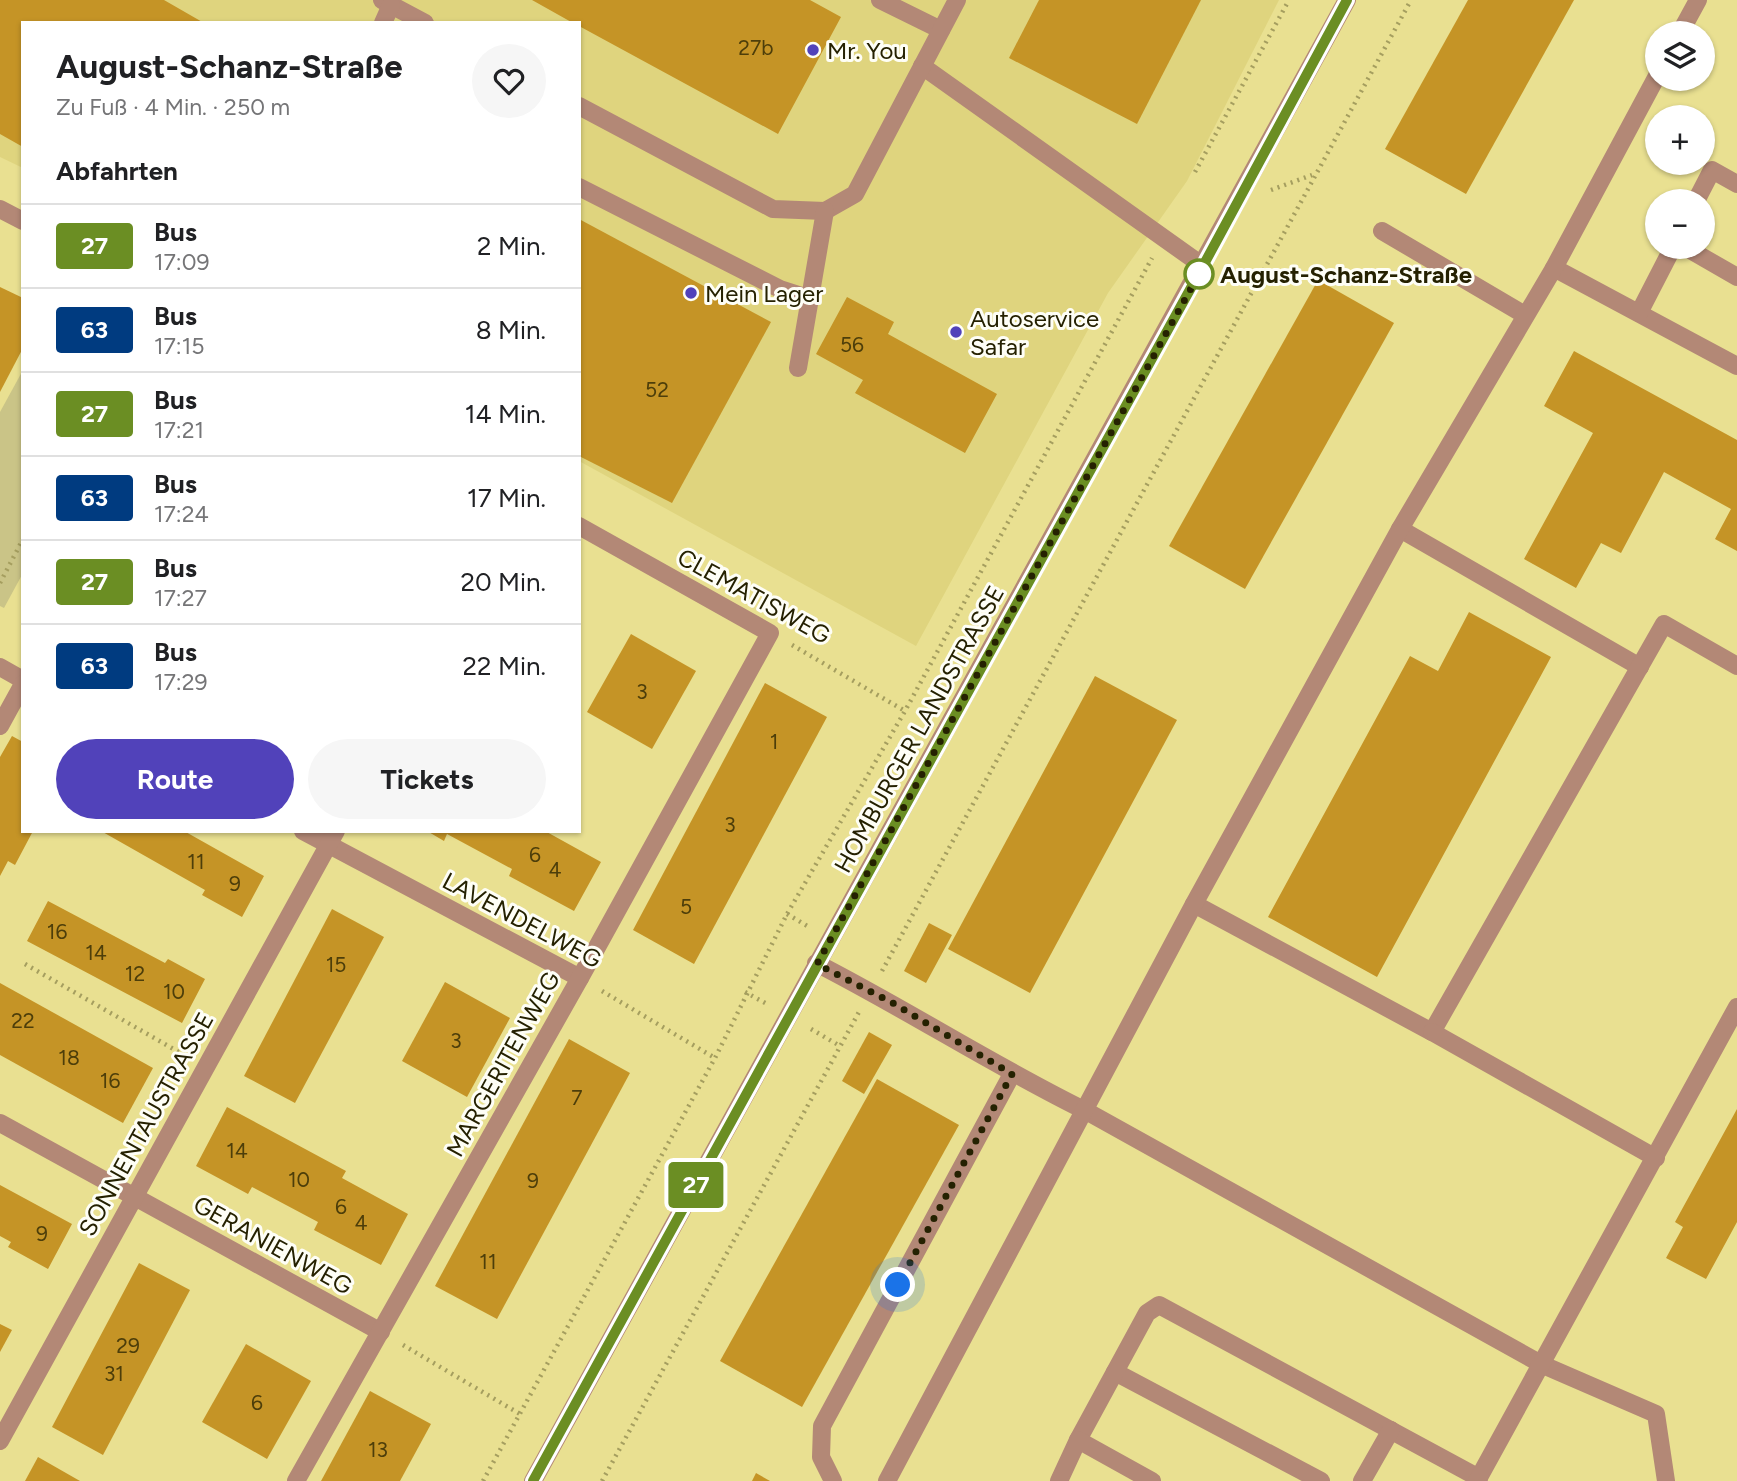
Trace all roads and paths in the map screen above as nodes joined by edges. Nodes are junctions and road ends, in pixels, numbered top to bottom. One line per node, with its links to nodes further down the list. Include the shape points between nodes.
1 (880, 0): 11 (street)
2 (957, 0): 11 (street)
3 (1289, 0): 15 (path)
4 (1347, 0): 26 (street, HOMBURGER LANDSTRASSE)
5 (1411, 0): 49 (path)
6 (1698, 0): 10 (street)
7 (387, 2): 8 (street); 9 (street)
8 (418, 13)
9 (383, 21)
10 (1687, 21)
11 (941, 30): 12 (street)
12 (922, 65): 19 (street, via 855,194); 23 (street)
13 (1649, 91): 27 (street)
14 (581, 107): 19 (street, via 773,209)
15 (1195, 172)
16 (1737, 184): 18 (street, via 1712,170)
17 (581, 188): 29 (street, via 780,289)
18 (1702, 189)
19 (825, 211): 29 (street)
20 (2, 214): 21 (street)
21 (21, 220)
22 (1382, 231): 31 (street)
23 (1163, 238): 26 (street); 44 (path)
24 (1667, 259): 30 (street)
25 (1707, 259): 28 (street)
26 (1203, 266): 51 (street, HOMBURGER LANDSTRASSE)
27 (1554, 268): 30 (street); 31 (street)
28 (1737, 276)
29 (808, 298): 33 (street)
30 (1639, 313): 32 (street)
31 (1525, 315): 35 (street)
32 (1737, 366)
33 (798, 368)
34 (581, 527): 38 (street, CLEMATISWEG)
35 (1400, 528): 41 (street); 48 (street)
36 (21, 543): 37 (path)
37 (0, 583)
38 (770, 633): 44 (path, CLEMATISWEG); 52 (street, MARGERITENWEG)
39 (1737, 666): 41 (street, via 1664,624)
40 (0, 667): 42 (street)
41 (1640, 667): 55 (street)
42 (21, 681)
43 (21, 686): 45 (street)
44 (905, 711): 56 (path, via 787,914)
45 (0, 726)
46 (311, 833): 47 (street, LAVENDELWEG)
47 (332, 838): 52 (street, LAVENDELWEG); 57 (street, SONNENTAUSTRASSE)
48 (1194, 904): 55 (street); 59 (street)
49 (887, 961)
50 (25, 964): 57 (path)
51 (817, 964): 58 (street); 73 (street, HOMBURGER LANDSTRASSE)
52 (580, 978): 56 (path, LAVENDELWEG); 63 (street, MARGERITENWEG)
53 (1737, 1007): 61 (street)
54 (852, 1026): 74 (path)
55 (1432, 1032): 61 (street)
56 (715, 1058): 66 (path)
57 (206, 1068): 62 (street, SONNENTAUSTRASSE)
58 (1012, 1074): 59 (street); 75 (street, via 822,1426 821,1457)
59 (1086, 1111): 64 (street); 76 (street)
60 (0, 1123): 62 (street, GERANIENWEG)
61 (1657, 1158): 64 (street)
62 (134, 1196): 63 (street, GERANIENWEG); 69 (street, SONNENTAUSTRASSE)
63 (381, 1332): 66 (path); 71 (street, MARGERITENWEG)
64 (1543, 1365): 70 (street); 81 (street, via 1656,1414)
65 (1115, 1371): 67 (street, via 1147,1313 1159,1305); 68 (street); 79 (street)
66 (520, 1414): 72 (path)
67 (1391, 1430): 70 (street); 80 (street)
68 (1078, 1440): 77 (street); 78 (street)
69 (0, 1441)
70 (1478, 1479)
71 (296, 1481)
72 (483, 1481)
73 (533, 1481)
74 (602, 1481)
75 (833, 1481)
76 (887, 1481)
77 (1059, 1481)
78 (1152, 1481)
79 (1321, 1481)
80 (1362, 1481)
81 (1667, 1481)

